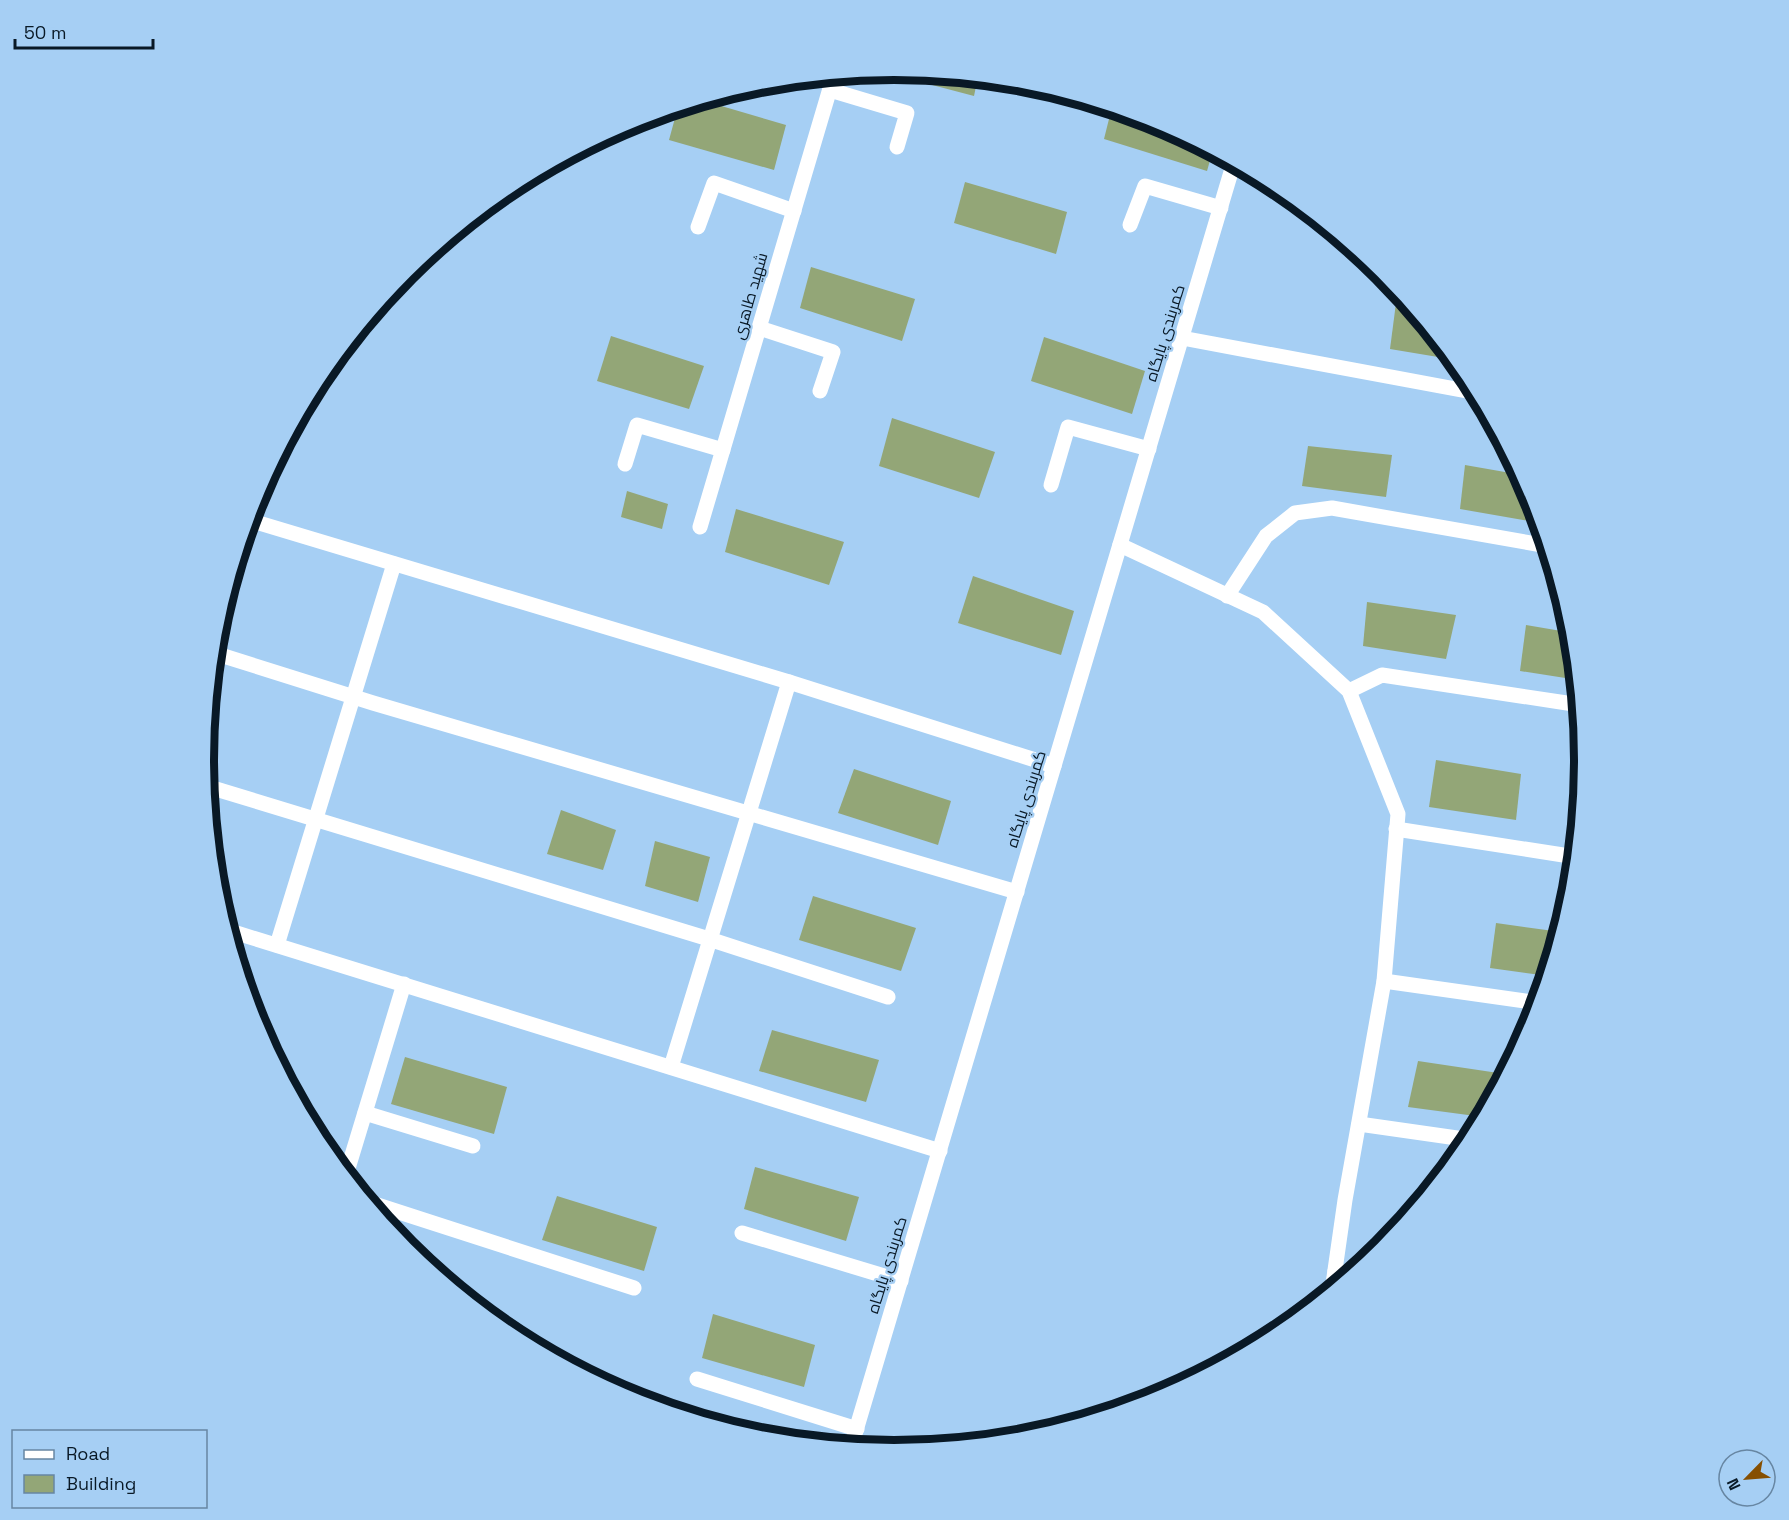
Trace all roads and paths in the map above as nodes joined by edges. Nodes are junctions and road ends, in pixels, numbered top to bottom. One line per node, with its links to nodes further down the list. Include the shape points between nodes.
1 (832, 82): 6 (street, شهید طاهری)
2 (833, 83): 3 (street, via 907,113)
3 (897, 147)
4 (1232, 169): 5 (street, کمربندی پایگاه)
5 (1221, 208): 7 (street, via 1145,186); 10 (street, کمربندی پایگاه)
6 (794, 211): 8 (street, via 714,183); 9 (street, شهید طاهری)
7 (1130, 225)
8 (698, 227)
9 (759, 328): 12 (street, via 833,352); 14 (street, شهید طاهری)
10 (1182, 338): 11 (street); 13 (street, کمربندی پایگاه)
11 (1466, 391)
12 (820, 392)
13 (1149, 449): 16 (street, via 1068,427); 19 (street, کمربندی پایگاه)
14 (723, 450): 15 (street, via 638,425); 18 (street, شهید طاهری)
15 (625, 464)
16 (1051, 485)
17 (257, 522): 21 (street)
18 (700, 527)
19 (1120, 545): 22 (street); 28 (street, کمربندی پایگاه)
20 (1540, 545): 22 (street, via 1332,508 1295,513 1266,536)
21 (394, 564): 24 (street); 26 (street)
22 (1227, 596): 25 (street, via 1263,612)
23 (222, 656): 26 (street)
24 (789, 682): 28 (street); 30 (street)
25 (1349, 691): 27 (street, via 1382,675); 32 (street, via 1398,814)
26 (353, 696): 30 (street); 31 (street)
27 (1573, 704)
28 (1054, 766): 34 (street, کمربندی پایگاه)
29 (215, 789): 31 (street)
30 (748, 812): 34 (street); 36 (street)
31 (316, 820): 36 (street); 37 (street)
32 (1396, 829): 33 (street); 38 (street)
33 (1568, 855)
34 (1017, 892): 47 (street, کمربندی پایگاه)
35 (236, 933): 37 (street)
36 (710, 939): 40 (street); 42 (street)
37 (277, 945): 39 (street)
38 (1384, 981): 41 (street); 44 (street)
39 (404, 984): 42 (street); 43 (street)
40 (888, 997)
41 (1530, 1002)
42 (671, 1067): 47 (street)
43 (365, 1113): 46 (street); 48 (street)
44 (1359, 1124): 45 (street); 51 (street)
45 (1460, 1138)
46 (473, 1146)
47 (940, 1151): 54 (street, کمربندی پایگاه)
48 (349, 1166)
49 (381, 1206): 55 (street)
50 (742, 1233): 54 (street)
51 (1335, 1271): 52 (street); 53 (street)
52 (1343, 1272)
53 (1334, 1280)
54 (901, 1281): 57 (street, کمربندی پایگاه)
55 (634, 1288)
56 (697, 1379): 57 (street)
57 (857, 1429): 58 (street, کمربندی پایگاه)
58 (854, 1439)

